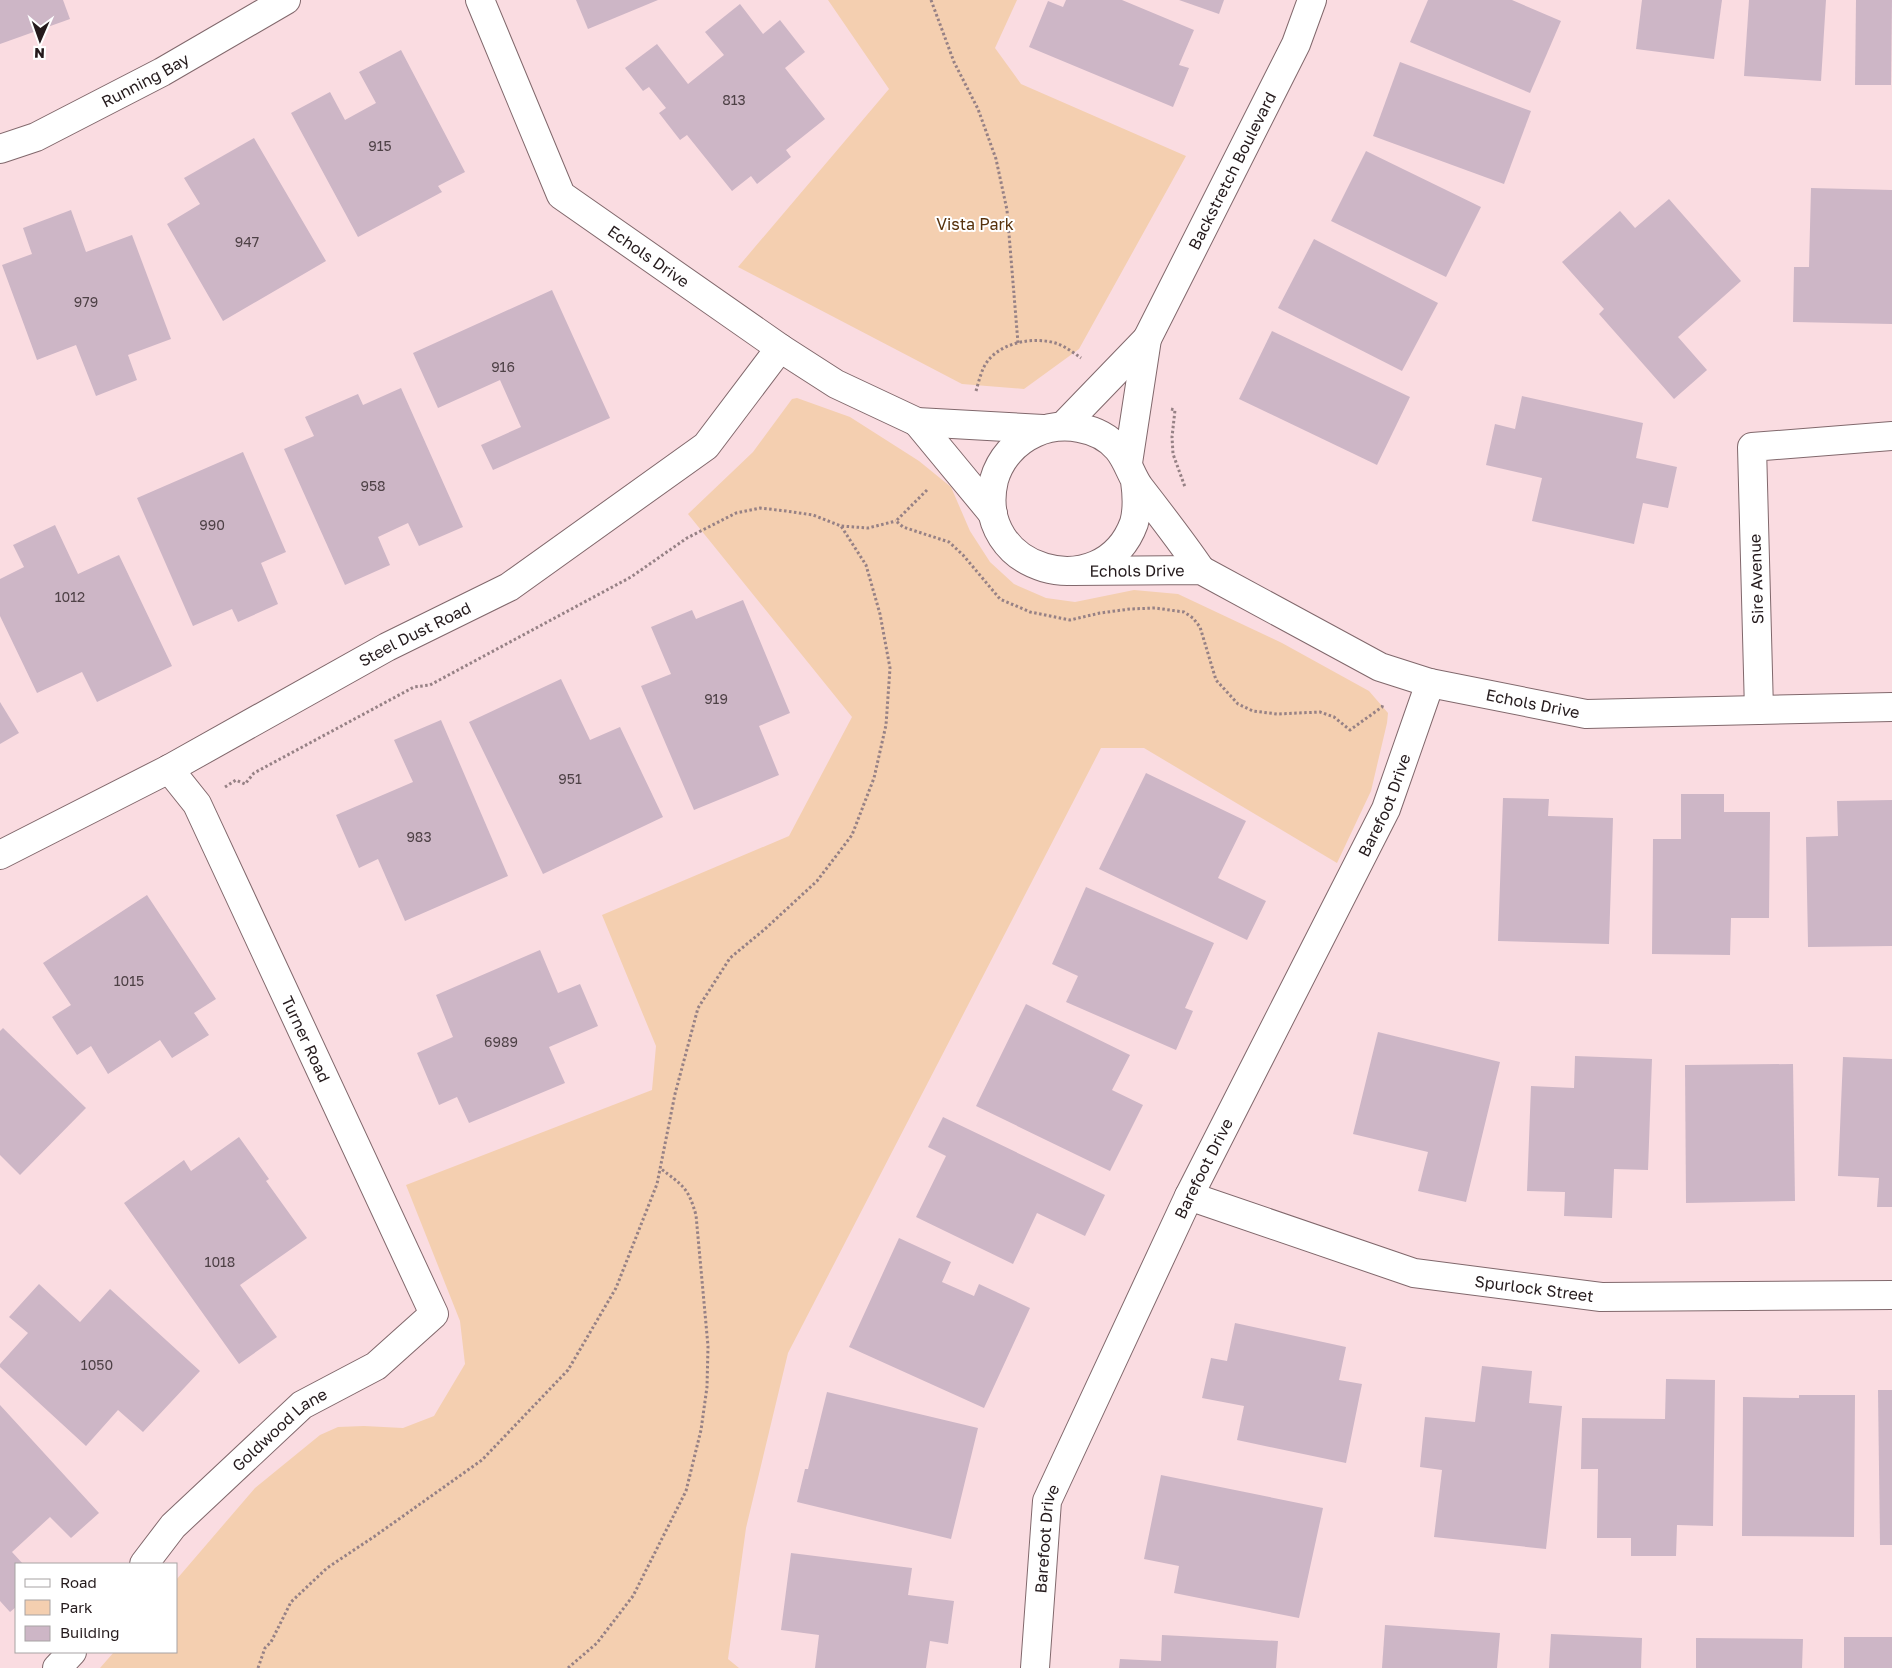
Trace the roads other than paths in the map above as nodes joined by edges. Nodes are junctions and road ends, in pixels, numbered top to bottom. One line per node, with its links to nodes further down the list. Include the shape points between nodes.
1 (286, 0): 4 (street, Running Bay, via 162,72 36,137)
2 (480, 0): 6 (street, Echols Drive, via 561,195)
3 (1312, 0): 5 (street, Backstretch Boulevard, via 1296,44)
4 (0, 148)
5 (1147, 339): 8 (street, Backstretch Boulevard); 10 (street, Backstretch Boulevard)
6 (780, 348): 7 (street, Echols Drive, via 836,384); 17 (street, Steel Dust Road, via 706,446 509,587 387,647)
7 (917, 422): 8 (street, Echols Drive); 11 (street, Echols Drive)
8 (1053, 427): 10 (street, via 1082,428 1100,436 1117,447); 11 (street, via 1024,438 1008,452 996,471 991,492)
9 (1892, 436): 16 (street, Sire Avenue, via 1752,447)
10 (1132, 472): 12 (street, Echols Drive); 13 (street, via 1137,502 1134,522 1124,541 1092,566)
11 (993, 514): 13 (street, via 1000,534 1014,551 1032,564)
12 (1201, 570): 13 (street, Echols Drive); 14 (street, Echols Drive, via 1380,666)
13 (1072, 571)
14 (1430, 683): 16 (street, Echols Drive, via 1586,714); 19 (street, Barefoot Drive, via 1386,809)
15 (1892, 707): 16 (street, Echols Drive)
16 (1759, 710)
17 (169, 769): 18 (street, Steel Dust Road); 21 (street, Turner Road, via 198,804)
18 (0, 855)
19 (1189, 1196): 20 (street, Spurlock Street, via 1414,1272 1601,1297); 25 (street, Barefoot Drive, via 1047,1501)
20 (1892, 1295)
21 (434, 1314): 22 (street, Goldwood Lane, via 376,1366 302,1405 173,1526)
22 (145, 1563)
23 (71, 1653): 24 (street)
24 (58, 1668)
25 (1035, 1668)

